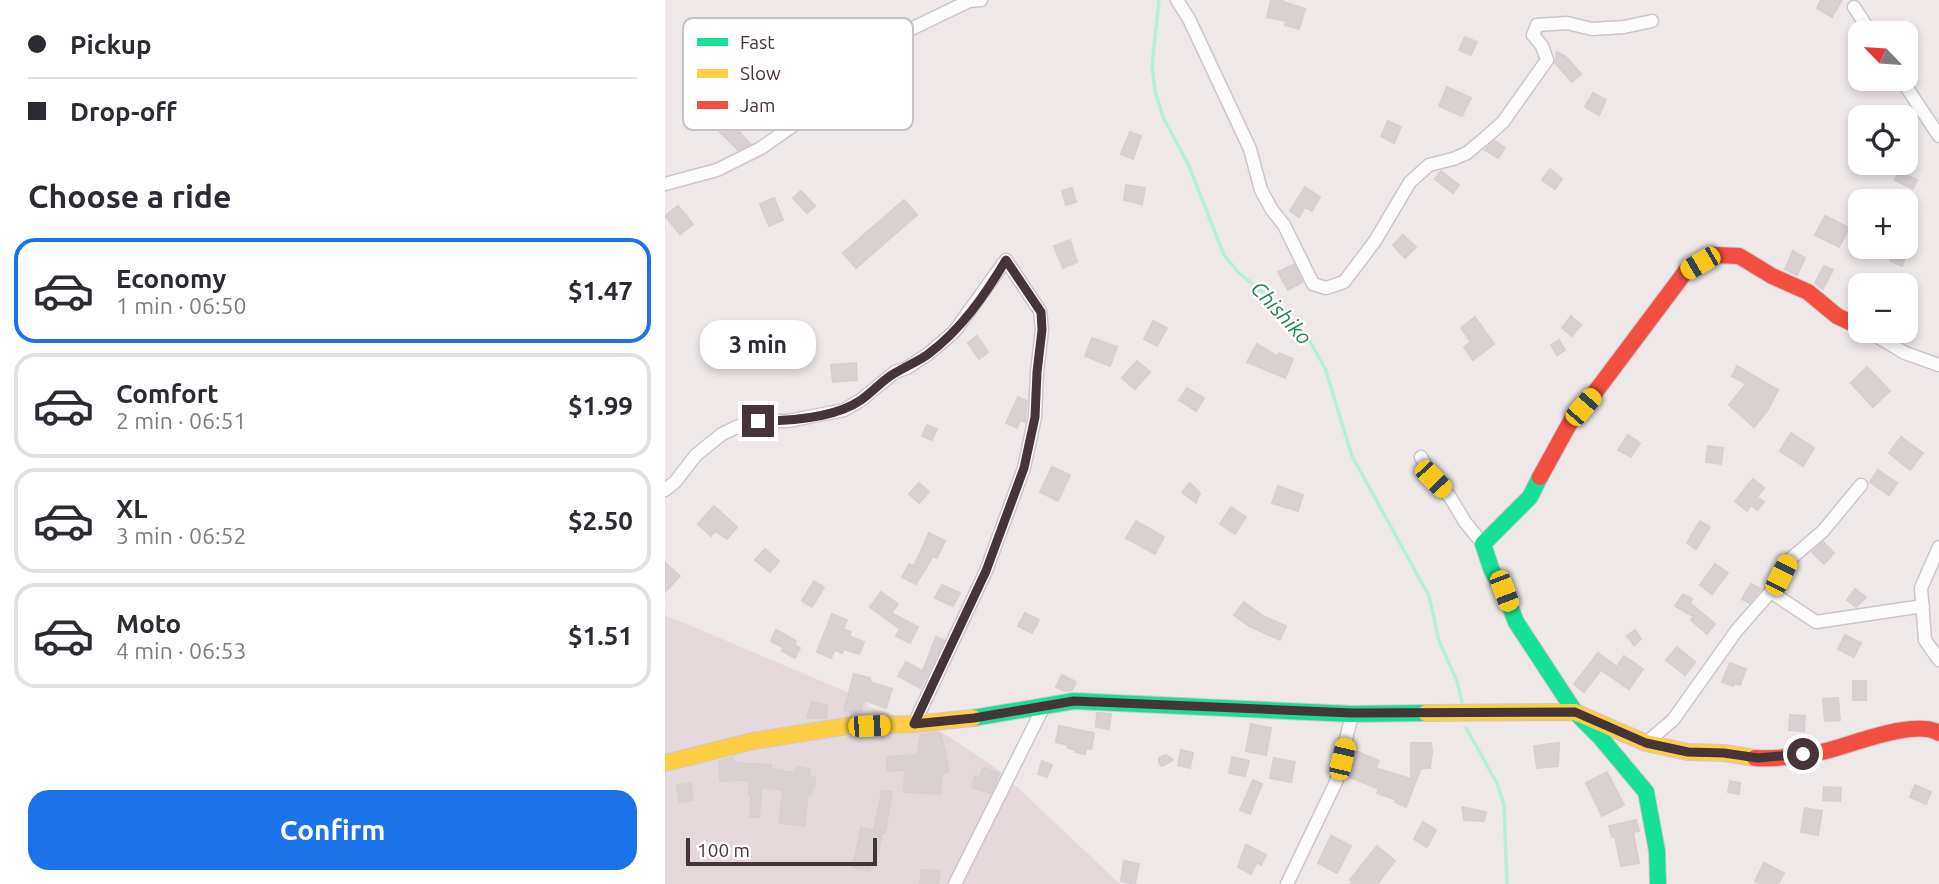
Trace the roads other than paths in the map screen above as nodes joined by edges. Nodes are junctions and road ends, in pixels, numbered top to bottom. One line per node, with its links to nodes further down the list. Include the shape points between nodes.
1 (981, 0): 6 (street, via 969,1)
2 (1177, 0): 4 (street, via 1250,149 1261,190 1313,284 1326,288 1344,282 1375,241 1410,181 1429,165 1467,153 1503,122 1547,60 1534,35 1537,25 1567,23 1592,29)
3 (1854, 7): 5 (street)
4 (1652, 21)
5 (1863, 21)
6 (913, 28)
7 (1909, 91): 9 (street)
8 (787, 130): 10 (street, via 717,170)
9 (1939, 136)
10 (665, 184)
11 (1848, 321): 17 (street, via 1808,292 1739,256 1714,255 1695,265 1572,419 1530,497)
12 (1888, 343): 13 (street)
13 (1939, 365)
14 (1421, 457): 17 (street)
15 (1861, 485): 19 (street, via 1823,531 1787,562)
16 (665, 490): 25 (street, via 697,455 739,426 844,410 861,400 954,332 1006,260 1041,312 1035,417 1024,468 986,571)
17 (1483, 544): 23 (street, via 1515,622)
18 (1939, 547): 20 (street, via 1921,588)
19 (1771, 592): 20 (street, via 1816,622); 27 (street, via 1737,630 1672,720)
20 (1923, 606): 21 (street, via 1925,640)
21 (1939, 660)
22 (1044, 706): 24 (street, via 1074,701); 25 (street); 29 (street)
23 (1575, 712): 24 (street); 27 (street); 31 (street, via 1646,792)
24 (1352, 713): 30 (street, via 1336,782)
25 (914, 724): 28 (street, via 847,726 753,741)
26 (1939, 733): 27 (street, via 1910,729 1819,752 1758,758)
27 (1646, 743)
28 (665, 763)
29 (955, 884)
30 (1287, 884)
31 (1658, 884)

